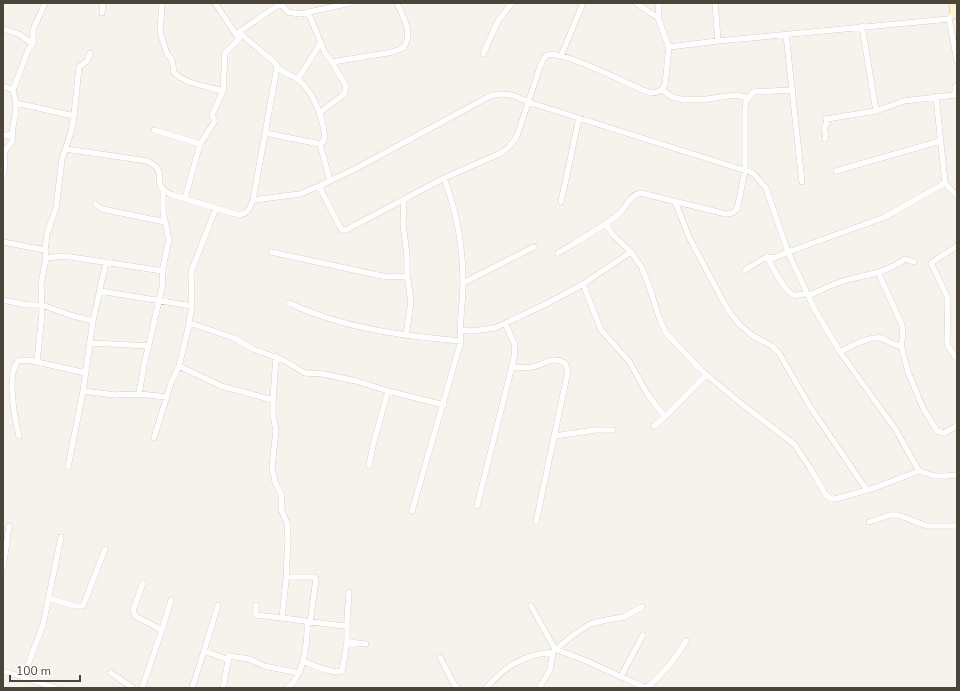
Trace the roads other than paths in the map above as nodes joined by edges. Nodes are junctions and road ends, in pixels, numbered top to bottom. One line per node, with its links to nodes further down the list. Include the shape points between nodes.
1 (44, 3): 25 (street, via 33,30)
2 (103, 3): 16 (street)
3 (162, 3): 40 (street, via 160,32 174,66 173,71 185,80)
4 (215, 3): 23 (street)
5 (280, 3): 15 (street, via 288,12 294,14); 21 (street)
6 (350, 3): 14 (street)
7 (397, 3): 32 (street, via 408,28 408,37 403,48)
8 (512, 3): 29 (street, via 498,21)
9 (583, 3): 30 (street)
10 (636, 3): 18 (street)
11 (659, 3): 18 (street)
12 (714, 3): 24 (street)
13 (953, 3): 17 (street)
14 (339, 4): 15 (street)
15 (308, 12): 26 (street)
16 (102, 13)
17 (953, 16): 19 (street); 31 (street)
18 (658, 18): 27 (street)
19 (862, 26): 22 (street); 45 (street)
20 (3, 29): 25 (street, via 19,34)
21 (239, 32): 23 (street); 33 (street)
22 (786, 34): 24 (street); 39 (street)
23 (239, 39): 40 (street, via 226,53)
24 (718, 41): 27 (street)
25 (33, 44): 37 (street, via 29,48)
26 (320, 44): 32 (street); 34 (street)
27 (670, 47): 38 (street, via 665,85)
28 (90, 53): 47 (street, via 79,67)
29 (483, 54)
30 (561, 56): 38 (street, via 608,73 651,93); 43 (street, via 553,54 544,58)
31 (957, 60)
32 (332, 62): 46 (street, via 346,89 342,96)
33 (277, 67): 34 (street); 50 (street)
34 (298, 79): 46 (street, via 308,89)
35 (3, 86): 37 (street)
36 (957, 86): 41 (street, via 955,95)
37 (13, 90): 44 (street)
38 (662, 90): 42 (street, via 672,97 684,100 708,100 736,95)
39 (793, 90): 42 (street, via 753,92); 63 (street)
40 (223, 91): 55 (street, via 212,115 214,121)
41 (936, 96): 45 (street, via 904,101); 54 (street)
42 (748, 98): 58 (street, via 745,109)
43 (528, 102): 48 (street); 61 (street, via 517,136 507,150); 62 (street, via 498,93 490,96)
44 (16, 103): 47 (street); 51 (street)
45 (876, 111): 53 (street, via 826,119)
46 (319, 113): 56 (street, via 324,136 324,141)
47 (74, 116): 57 (street)
48 (579, 118): 58 (street); 71 (street)
49 (154, 130): 55 (street)
50 (266, 133): 56 (street); 69 (street)
51 (12, 134): 52 (street); 60 (street, via 12,142 4,154)
52 (3, 136)
53 (825, 138)
54 (940, 141): 59 (street); 64 (street)
55 (200, 144): 68 (street)
56 (320, 144): 62 (street)
57 (66, 148): 66 (street, via 148,161 156,167); 80 (street, via 62,159 56,208 47,234)
58 (745, 170): 72 (street, via 738,205 733,213 726,214); 83 (street, via 753,173 766,188)
59 (836, 170)
60 (3, 176)
61 (444, 178): 70 (street); 93 (street, via 452,197 460,233)
62 (330, 181): 65 (street)
63 (802, 182)
64 (945, 183): 67 (street); 83 (street, via 885,217)
65 (319, 186): 69 (street, via 300,194); 70 (street, via 342,230 352,228)
66 (163, 190): 68 (street); 75 (street)
67 (957, 196)
68 (185, 198): 74 (street)
69 (254, 200): 74 (street, via 244,214 239,215)
70 (404, 200): 92 (street)
71 (561, 202)
72 (675, 202): 76 (street, via 650,194 635,194 621,212); 136 (street, via 690,239 731,314 753,336 772,346 779,353 809,405)
73 (95, 204): 75 (street, via 102,209)
74 (216, 208): 101 (street, via 191,272)
75 (166, 222): 90 (street, via 169,240)
76 (606, 224): 82 (street, via 613,235); 84 (street)
77 (3, 242): 80 (street)
78 (957, 246): 113 (street, via 931,263 948,298 947,344)
79 (534, 247): 93 (street)
80 (45, 250): 86 (street)
81 (271, 252): 92 (street, via 382,276)
82 (631, 252): 94 (street); 118 (street, via 642,268 666,333)
83 (788, 252): 85 (street, via 774,258); 96 (street)
84 (558, 253)
85 (767, 257): 89 (street); 96 (street, via 792,295)
86 (46, 258): 87 (street, via 64,256); 100 (street, via 41,285)
87 (106, 262): 90 (street); 95 (street)
88 (914, 262): 91 (street, via 905,259)
89 (745, 270)
90 (163, 271): 98 (street)
91 (878, 272): 96 (street); 110 (street, via 902,325)
92 (407, 277): 106 (street, via 411,301)
93 (463, 283): 105 (street)
94 (583, 284): 104 (street); 125 (street, via 601,330 629,361 648,395)
95 (100, 291): 98 (street); 102 (street)
96 (807, 295): 111 (street)
97 (3, 300): 100 (street, via 27,305)
98 (158, 301): 101 (street); 109 (street)
99 (289, 302): 106 (street, via 341,322)
100 (42, 304): 102 (street); 114 (street)
101 (192, 306): 103 (street)
102 (94, 321): 108 (street)
103 (190, 323): 112 (street); 115 (street)
104 (505, 323): 105 (street, via 485,330); 116 (street, via 515,345)
105 (460, 330): 107 (street)
106 (406, 336): 107 (street)
107 (462, 341): 124 (street)
108 (91, 343): 109 (street); 117 (street)
109 (149, 346): 121 (street)
110 (901, 346): 111 (street, via 876,338); 127 (street, via 908,372 923,408 937,431 944,433)
111 (840, 352): 134 (street, via 896,430)
112 (276, 356): 120 (street, via 305,373 337,376); 123 (street)
113 (955, 356)
114 (37, 362): 117 (street); 129 (street, via 21,360 13,369 13,411)
115 (179, 366): 122 (street); 123 (street, via 221,386)
116 (512, 367): 130 (street, via 532,367 559,359 565,363 568,371); 137 (street)
117 (86, 373): 119 (street)
118 (706, 375): 125 (street); 136 (street, via 794,444 826,496 835,499)
119 (83, 391): 121 (street, via 114,395); 133 (street)
120 (388, 391): 124 (street); 132 (street)
121 (138, 394): 122 (street)
122 (167, 396): 131 (street)
123 (272, 400): 146 (street, via 276,430 272,468 282,496 280,509 288,526)
124 (444, 405): 138 (street)
125 (665, 417): 126 (street)
126 (654, 426)
127 (957, 426)
128 (613, 430): 130 (street)
129 (18, 436)
130 (555, 436): 139 (street)
131 (154, 438)
132 (369, 466)
133 (68, 467)
134 (919, 472): 135 (street, via 935,476); 136 (street)
135 (957, 475)
136 (866, 490)
137 (477, 506)
138 (412, 511)
139 (536, 522)
140 (869, 522): 142 (street, via 898,515 927,526)
141 (9, 526): 145 (street)
142 (957, 526)
143 (62, 537): 149 (street)
144 (105, 549): 149 (street, via 83,606 74,606)
145 (3, 568)
146 (286, 577): 155 (street); 156 (street, via 316,579)
147 (143, 583): 158 (street, via 133,610 134,614)
148 (349, 592): 157 (street)
149 (48, 598): 172 (street, via 38,638)
150 (171, 600): 158 (street)
151 (218, 605): 163 (street)
152 (256, 605): 155 (street, via 256,615)
153 (531, 606): 164 (street)
154 (642, 607): 164 (street, via 624,617 590,624)
155 (282, 618): 156 (street)
156 (308, 623): 157 (street); 167 (street)
157 (346, 626): 161 (street)
158 (162, 630): 175 (street)
159 (643, 635): 171 (street)
160 (686, 641): 171 (street, via 674,659 646,688)
161 (347, 642): 162 (street); 167 (street, via 344,667 340,673)
162 (366, 644)
163 (204, 651): 165 (street, via 221,658 226,659); 176 (street)
164 (554, 651): 171 (street, via 584,660); 180 (street, via 509,666); 181 (street, via 550,670)
165 (229, 656): 170 (street); 177 (street)
166 (440, 658): 179 (street)
167 (302, 661): 170 (street)
168 (3, 671): 172 (street)
169 (111, 673): 174 (street)
170 (298, 673): 178 (street, via 295,682)
171 (621, 676)
172 (23, 678): 173 (street)
173 (56, 688)
174 (132, 688)
175 (142, 688)
176 (192, 688)
177 (223, 688)
178 (287, 688)
179 (457, 688)
180 (486, 688)
181 (539, 688)

